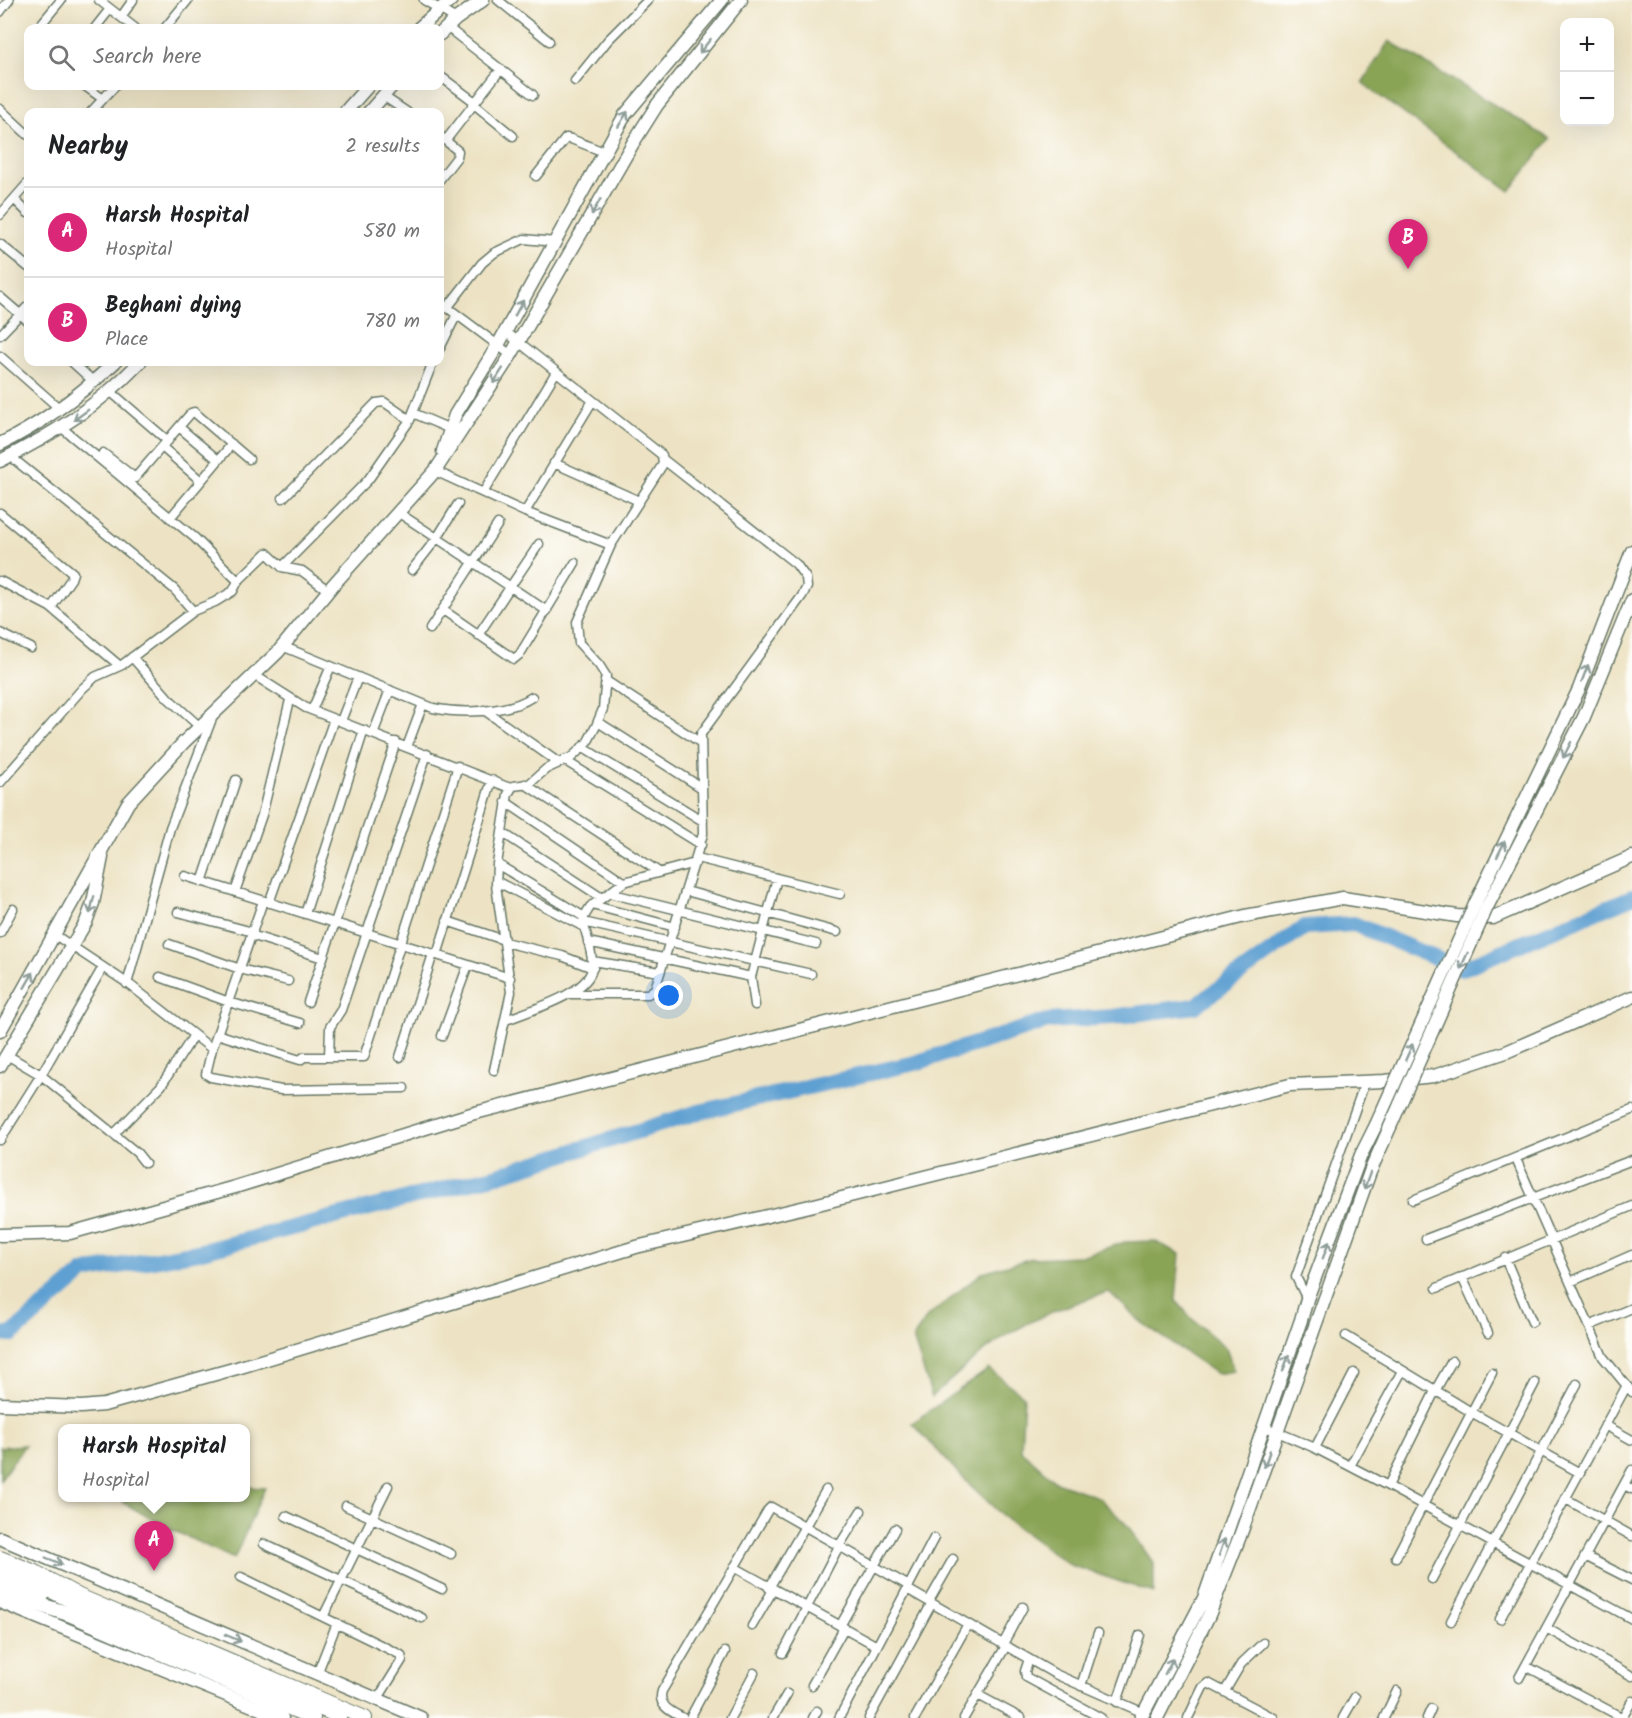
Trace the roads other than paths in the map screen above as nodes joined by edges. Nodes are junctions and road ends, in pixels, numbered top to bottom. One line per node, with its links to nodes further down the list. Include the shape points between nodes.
1 (9, 0): 15 (street)
2 (62, 0): 17 (street)
3 (99, 0): 13 (street)
4 (133, 0): 16 (street)
5 (188, 0): 20 (street)
6 (424, 0): 14 (street)
7 (451, 0): 14 (street)
8 (483, 0): 22 (street)
9 (498, 0): 23 (street)
10 (648, 0): 26 (street)
11 (722, 0): 44 (street, one-way to 11, via 625,115)
12 (741, 0): 65 (street, one-way to 65, via 657,105)
13 (110, 9): 16 (street); 18 (street)
14 (440, 9): 21 (street); 22 (street)
15 (0, 12)
16 (121, 17): 19 (street)
17 (41, 24)
18 (98, 24)
19 (130, 24)
20 (168, 24)
21 (423, 24)
22 (448, 26): 24 (street)
23 (549, 41)
24 (501, 69): 31 (street); 34 (street)
25 (444, 79): 34 (street)
26 (575, 81)
27 (91, 90): 33 (street)
28 (111, 90): 33 (street)
29 (364, 90): 36 (street)
30 (388, 90): 32 (street)
31 (533, 95)
32 (383, 96): 37 (street); 38 (street)
33 (103, 99): 35 (street)
34 (474, 103): 41 (street); 42 (street)
35 (95, 108)
36 (349, 108)
37 (372, 108)
38 (401, 108)
39 (0, 109): 40 (street)
40 (24, 131)
41 (444, 136)
42 (513, 136)
43 (444, 140): 45 (street, via 458,151)
44 (604, 152): 46 (street, via 566,138); 52 (street)
45 (444, 171)
46 (536, 176)
47 (24, 188): 49 (street)
48 (0, 200): 49 (street)
49 (11, 203): 50 (street); 51 (street)
50 (24, 211)
51 (0, 215)
52 (555, 242): 56 (street, via 524,239 494,253); 62 (street, one-way to 52)
53 (0, 244): 54 (street)
54 (24, 264)
55 (0, 297): 59 (street)
56 (444, 304)
57 (444, 306): 60 (street)
58 (24, 311): 59 (street)
59 (21, 314): 61 (street); 63 (street)
60 (456, 316): 64 (street); 66 (street)
61 (24, 317)
62 (506, 332): 65 (street); 66 (street)
63 (0, 335)
64 (444, 340)
65 (519, 342): 68 (street); 73 (street)
66 (498, 345): 68 (street); 81 (street)
67 (0, 356): 77 (street)
68 (511, 356): 91 (street, one-way to 91)
69 (76, 366): 74 (street)
70 (111, 366): 74 (street)
71 (136, 366): 75 (street)
72 (431, 366): 78 (street)
73 (556, 372): 76 (street); 93 (street)
74 (94, 382): 77 (street)
75 (110, 391): 80 (street, one-way to 80); 83 (street)
76 (592, 402): 89 (street); 90 (street)
77 (60, 409): 82 (street)
78 (412, 416): 81 (street); 94 (street, via 384,402 376,404); 108 (street, via 368,480)
79 (179, 427): 83 (street); 84 (street, via 191,413 196,413); 87 (street)
80 (62, 428): 86 (street); 100 (street)
81 (450, 429): 91 (street)
82 (3, 439)
83 (165, 444): 85 (street, via 135,478); 92 (street)
84 (231, 444): 87 (street); 88 (street)
85 (103, 453)
86 (5, 459): 117 (street, via 174,589)
87 (219, 459): 92 (street)
88 (249, 459)
89 (664, 460): 95 (street); 142 (street, via 796,564 806,578 802,596 701,734)
90 (554, 463): 95 (street); 97 (street)
91 (435, 471): 93 (street); 99 (street)
92 (201, 481): 100 (street)
93 (483, 493): 97 (street)
94 (284, 498)
95 (639, 501): 104 (street)
96 (458, 504): 102 (street)
97 (525, 512): 104 (street)
98 (0, 513): 115 (street, via 73,573)
99 (399, 513): 102 (street); 113 (street)
100 (170, 518): 111 (street)
101 (498, 524): 106 (street)
102 (437, 538): 106 (street); 109 (street)
103 (539, 544): 112 (street)
104 (611, 545): 129 (street, via 576,629 579,644 599,665)
105 (1632, 551): 174 (street, one-way to 105, via 1579,689)
106 (474, 563): 112 (street); 116 (street)
107 (576, 563): 118 (street)
108 (282, 567): 111 (street, via 267,552); 113 (street, via 302,571)
109 (412, 570)
110 (0, 581): 115 (street)
111 (238, 581): 117 (street, via 233,591)
112 (511, 587): 118 (street); 121 (street)
113 (328, 591): 122 (street)
114 (1632, 600): 174 (street, one-way to 174, via 1587,710)
115 (51, 608): 125 (street)
116 (443, 610): 119 (street); 121 (street)
117 (193, 611): 124 (street)
118 (547, 611): 121 (street, via 514,658)
119 (430, 629)
120 (0, 633): 123 (street)
121 (478, 635)
122 (282, 646): 126 (street); 127 (street)
123 (31, 648)
124 (132, 657): 125 (street); 139 (street)
125 (120, 666): 150 (street, via 82,689)
126 (331, 666): 128 (street); 134 (street)
127 (254, 675): 132 (street); 136 (street)
128 (358, 677): 130 (street); 137 (street)
129 (605, 680): 138 (street); 142 (street)
130 (390, 690): 133 (street); 140 (street)
131 (532, 697): 135 (street, via 522,704)
132 (290, 699): 134 (street); 169 (street, via 262,815)
133 (423, 704): 135 (street, via 448,711); 143 (street)
134 (312, 710): 137 (street)
135 (484, 710): 146 (street)
136 (215, 713): 139 (street); 211 (street, via 170,828)
137 (338, 720): 140 (street); 172 (street)
138 (598, 722): 144 (street); 153 (street)
139 (200, 727): 158 (street, via 128,803)
140 (369, 732): 141 (street); 179 (street)
141 (396, 742): 143 (street); 182 (street)
142 (701, 742): 153 (street)
143 (407, 747): 145 (street)
144 (582, 747): 146 (street); 155 (street)
145 (426, 754): 147 (street); 188 (street)
146 (561, 762): 151 (street); 157 (street)
147 (458, 766): 149 (street); 194 (street)
148 (236, 780): 166 (street)
149 (492, 780): 152 (street); 180 (street)
150 (0, 783)
151 (525, 784): 152 (street); 162 (street)
152 (510, 788): 154 (street)
153 (702, 788): 155 (street)
154 (506, 802): 156 (street); 167 (street)
155 (703, 821): 157 (street)
156 (503, 833): 161 (street); 171 (street)
157 (701, 845): 160 (street)
158 (104, 847): 189 (street); 196 (street, one-way to 196, via 90,913)
159 (1632, 857): 241 (street, via 1492,918 1343,898 1245,916 471,1114 70,1233)
160 (696, 860): 162 (street); 164 (street); 168 (street)
161 (497, 864): 165 (street); 181 (street)
162 (659, 872): 167 (street)
163 (185, 876): 166 (street)
164 (777, 878): 170 (street); 178 (street)
165 (496, 881): 181 (street); 190 (street)
166 (202, 882): 169 (street)
167 (624, 882): 171 (street)
168 (686, 891): 176 (street); 178 (street)
169 (235, 892): 172 (street)
170 (840, 894)
171 (605, 896): 173 (street); 176 (street)
172 (266, 902): 179 (street); 187 (street)
173 (592, 905): 181 (street); 183 (street)
174 (1481, 905): 249 (street, one-way to 174, bridge, via 1361,1155); 267 (street, one-way to 267, bridge, via 1370,1172)
175 (13, 909): 186 (street)
176 (680, 910): 183 (street); 184 (street)
177 (178, 912): 187 (street)
178 (768, 912): 184 (street); 185 (street)
179 (305, 914): 182 (street)
180 (447, 921): 190 (street); 197 (street)
181 (584, 922): 191 (street); 192 (street)
182 (336, 923): 188 (street); 198 (street)
183 (675, 927): 191 (street)
184 (764, 931): 195 (street); 200 (street)
185 (837, 932)
186 (0, 933)
187 (252, 933): 198 (street); 204 (street)
188 (368, 933): 194 (street); 226 (street, via 341,1010 330,1027)
189 (55, 935): 196 (street); 219 (street, one-way to 189)
190 (504, 941): 201 (street); 209 (street)
191 (670, 941): 199 (street); 200 (street)
192 (588, 942): 199 (street); 201 (street)
193 (169, 944): 204 (street)
194 (401, 944): 197 (street); 226 (street, via 364,1057)
195 (816, 944)
196 (72, 947): 203 (street); 224 (street)
197 (435, 955): 202 (street); 225 (street)
198 (323, 958): 215 (street)
199 (665, 958): 205 (street); 208 (street)
200 (756, 961): 206 (street); 208 (street)
201 (592, 964): 205 (street); 212 (street, via 587,980)
202 (468, 965): 209 (street); 222 (street)
203 (103, 967): 211 (street); 229 (street)
204 (240, 969): 210 (street); 214 (street)
205 (660, 972): 212 (street, via 651,994)
206 (811, 974)
207 (160, 977): 214 (street)
208 (752, 977): 216 (street)
209 (510, 978): 217 (street)
210 (288, 981)
211 (127, 984): 221 (street)
212 (570, 994): 217 (street)
213 (1632, 997): 230 (street, via 1506,1052 1442,1074)
214 (229, 1002): 218 (street); 220 (street)
215 (308, 1002)
216 (755, 1005)
217 (506, 1020): 228 (street)
218 (300, 1023)
219 (0, 1031)
220 (217, 1034): 223 (street); 226 (street, via 300,1060)
221 (194, 1035): 223 (street); 233 (street, via 161,1086)
222 (442, 1036)
223 (212, 1049): 231 (street, via 206,1070 211,1077 281,1090)
224 (7, 1055): 227 (street); 229 (street)
225 (400, 1056)
226 (329, 1057)
227 (0, 1066)
228 (494, 1070)
229 (41, 1074): 233 (street); 234 (street)
230 (1365, 1082): 249 (street, via 1296,1278); 263 (street, via 1290,1085 636,1247 104,1405)
231 (404, 1088)
232 (1632, 1110): 235 (street)
233 (114, 1134): 237 (street)
234 (0, 1140)
235 (1516, 1159): 238 (street); 239 (street)
236 (1632, 1160): 238 (street)
237 (146, 1163)
238 (1533, 1198): 242 (street); 243 (street)
239 (1413, 1200)
240 (1632, 1206): 243 (street)
241 (0, 1235)
242 (1426, 1239)
243 (1551, 1240): 245 (street); 247 (street)
244 (1632, 1256): 247 (street)
245 (1505, 1258): 246 (street); 251 (street)
246 (1462, 1277): 248 (street); 253 (street)
247 (1570, 1282): 252 (street)
248 (1437, 1288)
249 (1306, 1302): 266 (street, one-way to 249)
250 (1632, 1308): 252 (street)
251 (1533, 1322)
252 (1589, 1326): 261 (street, via 1603,1357)
253 (1488, 1333)
254 (1346, 1336): 256 (street)
255 (1452, 1361): 262 (street)
256 (1402, 1371): 262 (street); 272 (street)
257 (1354, 1373): 270 (street)
258 (1492, 1373): 264 (street)
259 (1535, 1383): 268 (street)
260 (1577, 1384): 271 (street)
261 (1629, 1390): 265 (street)
262 (1435, 1391): 264 (street); 276 (street)
263 (0, 1404)
264 (1471, 1412): 268 (street); 280 (street)
265 (1605, 1425): 269 (street); 274 (street)
266 (1263, 1426): 267 (street); 319 (street, one-way to 266)
267 (1276, 1432): 270 (street); 319 (street, one-way to 319, via 1240,1536)
268 (1509, 1433): 271 (street); 286 (street)
269 (1632, 1440)
270 (1315, 1448): 272 (street)
271 (1541, 1450): 274 (street); 292 (street)
272 (1350, 1466): 276 (street)
273 (1632, 1470): 277 (street)
274 (1580, 1473): 279 (street)
275 (388, 1486): 284 (street)
276 (1388, 1486): 280 (street)
277 (1628, 1487): 285 (street)
278 (826, 1490): 287 (street)
279 (1566, 1499): 285 (street); 301 (street)
280 (1425, 1505): 286 (street); 298 (street)
281 (346, 1506): 284 (street)
282 (861, 1511): 294 (street)
283 (286, 1516): 295 (street)
284 (371, 1518): 295 (street); 296 (street)
285 (1604, 1521): 289 (street); 297 (street)
286 (1460, 1525): 292 (street); 306 (street)
287 (804, 1527): 294 (street); 303 (street, via 771,1508); 314 (street)
288 (896, 1528): 302 (street)
289 (1632, 1536)
290 (0, 1538): 341 (street, one-way to 341)
291 (934, 1538): 311 (street)
292 (1491, 1542): 301 (street); 325 (street)
293 (264, 1544): 309 (street)
294 (839, 1546): 302 (street); 317 (street)
295 (357, 1550): 309 (street); 313 (street)
296 (451, 1554)
297 (1585, 1556): 308 (street); 310 (street)
298 (1396, 1557)
299 (0, 1558): 359 (main road, via 79,1596)
300 (953, 1559): 316 (street)
301 (1530, 1562): 310 (street); 323 (street)
302 (874, 1566): 311 (street); 329 (street)
303 (734, 1567): 314 (street); 361 (street, via 662,1691 662,1703)
304 (0, 1569): 320 (street)
305 (241, 1577): 321 (street)
306 (1432, 1579)
307 (0, 1580): 320 (street)
308 (1632, 1580)
309 (341, 1581): 321 (street); 322 (street)
310 (1570, 1584): 324 (street); 330 (street)
311 (908, 1588): 316 (street); 335 (street)
312 (0, 1589): 357 (main road, via 69,1614)
313 (442, 1589)
314 (771, 1589): 317 (street); 328 (street)
315 (0, 1602): 356 (street)
316 (930, 1602): 327 (street); 366 (street)
317 (806, 1607): 329 (street); 337 (street)
318 (1023, 1607): 334 (street)
319 (1206, 1608): 354 (street, one-way to 319); 370 (street)
320 (89, 1611): 358 (street)
321 (323, 1617): 326 (street)
322 (422, 1618)
323 (1500, 1618)
324 (1632, 1619)
325 (1451, 1621)
326 (337, 1623): 341 (street); 351 (street, via 401,1655 402,1660)
327 (968, 1624): 334 (street); 367 (street)
328 (752, 1626)
329 (842, 1627): 335 (street); 344 (street)
330 (1546, 1628): 339 (street); 342 (street)
331 (1098, 1633): 345 (street)
332 (1140, 1635): 353 (street)
333 (1263, 1643): 346 (street, via 1241,1664)
334 (1004, 1645): 338 (street); 349 (street)
335 (877, 1646): 365 (street)
336 (725, 1652): 362 (street)
337 (783, 1653)
338 (1029, 1659): 345 (street); 369 (street, via 1026,1677)
339 (1526, 1666): 343 (street); 375 (street)
340 (754, 1673): 363 (street)
341 (317, 1674): 351 (street)
342 (1632, 1676)
343 (1520, 1678)
344 (812, 1685)
345 (1081, 1686): 353 (street)
346 (1225, 1691): 371 (street, via 1206,1684); 372 (street)
347 (1397, 1691): 374 (street)
348 (787, 1694): 364 (street)
349 (978, 1695): 355 (street); 368 (street)
350 (1355, 1697): 373 (street)
351 (378, 1700): 360 (street)
352 (1632, 1701): 375 (street)
353 (1117, 1702): 354 (street)
354 (1143, 1715)
355 (1018, 1717)
356 (282, 1718)
357 (313, 1718)
358 (340, 1718)
359 (365, 1718)
360 (421, 1718)
361 (683, 1718)
362 (690, 1718)
363 (730, 1718)
364 (773, 1718)
365 (839, 1718)
366 (869, 1718)
367 (915, 1718)
368 (964, 1718)
369 (1101, 1718)
370 (1157, 1718)
371 (1188, 1718)
372 (1274, 1718)
373 (1343, 1718)
374 (1384, 1718)
375 (1623, 1718)

